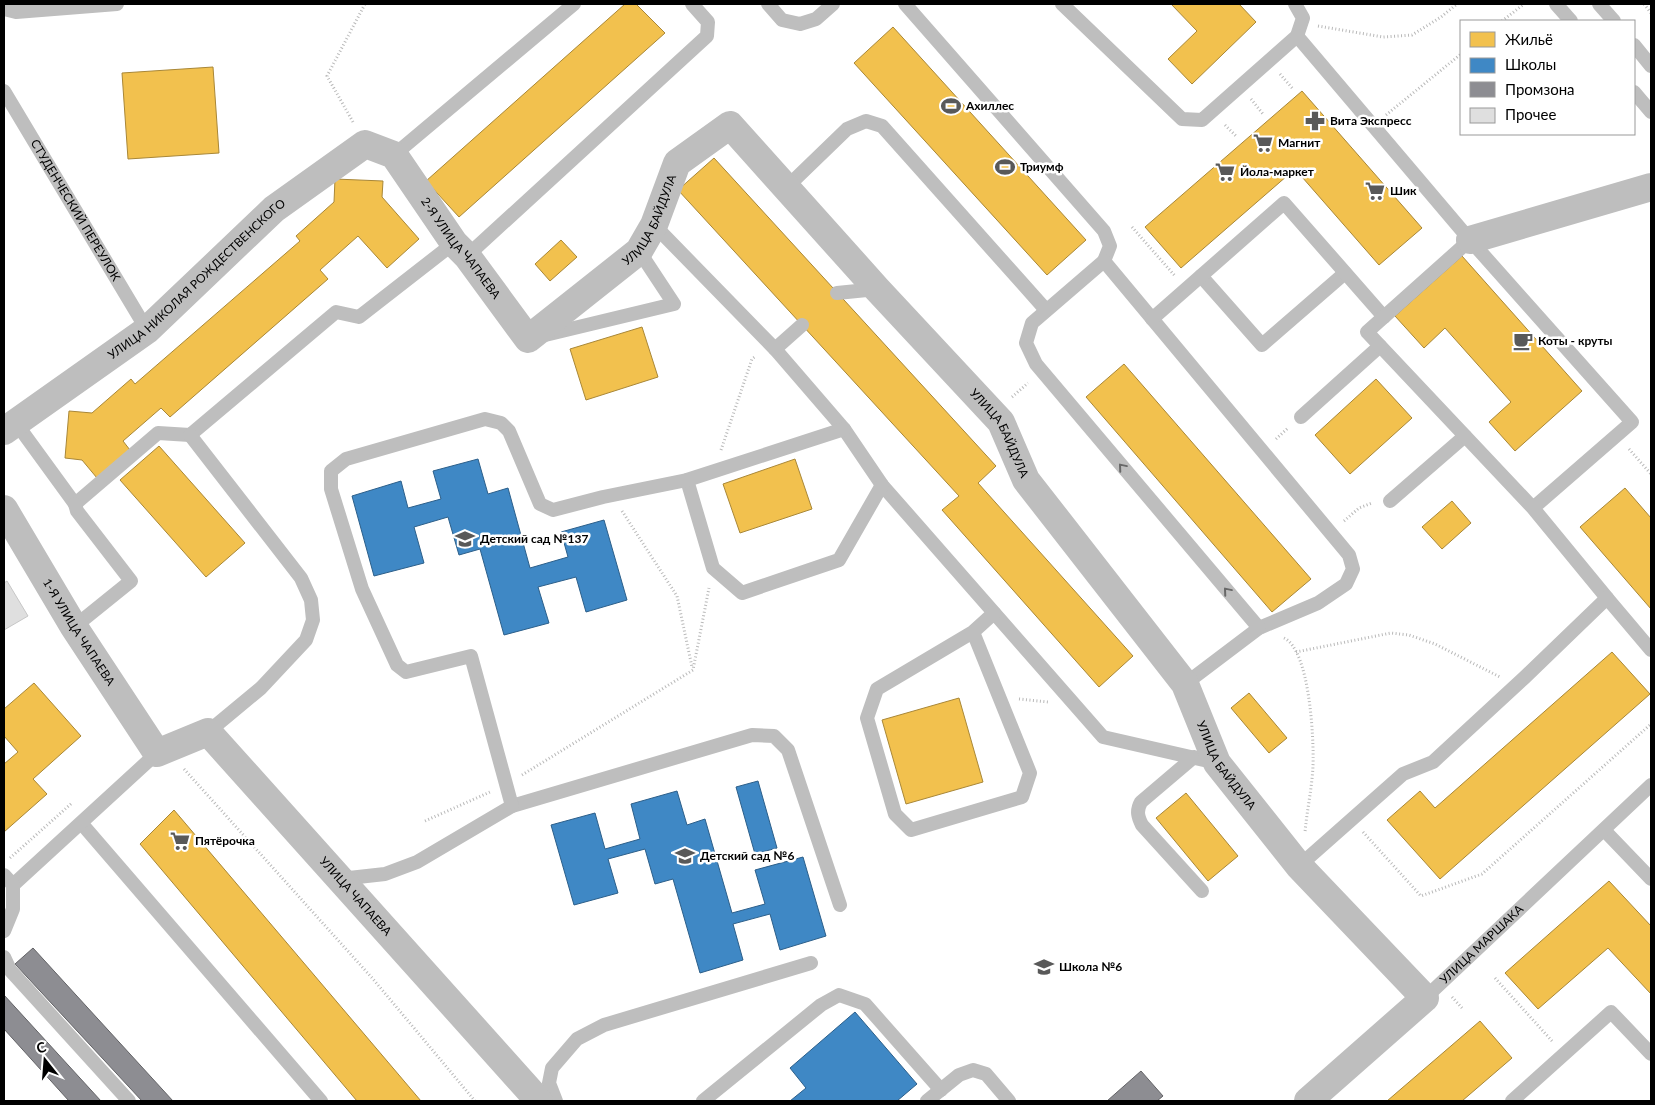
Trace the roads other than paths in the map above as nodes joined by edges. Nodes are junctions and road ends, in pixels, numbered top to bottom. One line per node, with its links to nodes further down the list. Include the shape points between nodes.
1 (117, 4): 11 (lane, via 16,12)
2 (574, 4): 20 (lane)
3 (692, 4): 25 (lane, via 708,22 707,36)
4 (768, 4): 5 (lane, via 782,20 800,24 816,19)
5 (833, 4)
6 (905, 4): 27 (lane, via 1104,230 1110,246)
7 (1062, 4): 14 (lane, via 1182,119 1202,120)
8 (1294, 4): 14 (lane, via 1303,18)
9 (1556, 4): 12 (lane)
10 (1599, 4): 13 (lane)
11 (4, 9)
12 (1570, 20)
13 (1613, 20)
14 (1299, 30): 24 (lane, via 1373,125)
15 (1635, 46): 16 (lane)
16 (1651, 66)
17 (4, 91): 36 (lane, СТУДЕНЧЕСКИЙ ПЕРЕУЛОК)
18 (1635, 93): 19 (lane)
19 (1651, 112)
20 (394, 155): 25 (street, 2-Я УЛИЦА ЧАПАЕВА); 36 (street, УЛИЦА НИКОЛАЯ РОЖДЕСТВЕНСКОГО, via 365,144 274,209)
21 (787, 187): 23 (street, УЛИЦА БАЙДУЛА, via 730,125 676,163); 30 (street, УЛИЦА БАЙДУЛА); 32 (lane, via 847,129 866,121 882,126)
22 (1651, 187): 24 (street)
23 (654, 226): 26 (street, УЛИЦА БАЙДУЛА); 39 (lane)
24 (1470, 240): 33 (lane); 49 (lane, via 1632,422)
25 (460, 250): 37 (street, 2-Я УЛИЦА ЧАПАЕВА); 43 (lane, via 359,317 336,312)
26 (639, 251): 37 (street, УЛИЦА БАЙДУЛА); 37 (lane, via 674,304)
27 (1104, 261): 32 (lane); 34 (lane)
28 (1345, 273): 29 (lane, via 1262,345); 29 (lane, via 1284,203); 33 (lane)
29 (1201, 276): 34 (lane)
30 (877, 288): 31 (lane); 57 (street, УЛИЦА БАЙДУЛА, via 1001,422 1026,480)
31 (837, 293)
32 (1046, 310): 54 (lane, one-way to 32, via 1036,364 1026,343 1032,323)
33 (1384, 317): 38 (lane, via 1367,332)
34 (1152, 318): 54 (lane, via 1349,555 1353,569 1346,584 1318,603)
35 (802, 325): 39 (lane)
36 (147, 330): 41 (street, УЛИЦА НИКОЛАЯ РОЖДЕСТВЕНСКОГО)
37 (528, 339)
38 (1380, 346): 40 (lane); 44 (lane)
39 (773, 347): 42 (lane)
40 (1301, 417)
41 (10, 427): 48 (lane)
42 (844, 429): 45 (lane); 46 (lane)
43 (190, 435): 48 (lane, via 158,433); 58 (lane, via 301,578 311,600 313,620 306,640 286,662 261,688)
44 (1465, 436): 47 (lane); 49 (lane)
45 (687, 480): 46 (lane, via 713,568 742,593 838,560); 62 (lane, via 553,510 540,504 509,432 501,423 485,419 346,458 331,471 331,489 362,589 397,665 406,672 471,656)
46 (882, 485): 52 (lane)
47 (1390, 501)
48 (75, 504): 53 (lane, via 77,512 131,581)
49 (1533, 508): 51 (lane)
50 (4, 509): 53 (street, 1-Я УЛИЦА ЧАПАЕВА)
51 (1606, 598): 56 (lane); 65 (lane, via 1433,762 1403,774)
52 (994, 613): 55 (lane); 60 (lane, via 1103,737)
53 (74, 627): 59 (street, 1-Я УЛИЦА ЧАПАЕВА)
54 (1259, 628): 57 (lane)
55 (973, 632): 55 (lane, via 877,689 867,718 895,814 910,830 1022,797 1030,773)
56 (1651, 650)
57 (1185, 684): 60 (street, УЛИЦА БАЙДУЛА)
58 (208, 732): 59 (street); 66 (street, УЛИЦА ЧАПАЕВА)
59 (162, 751): 63 (lane)
60 (1206, 760): 65 (street, УЛИЦА БАЙДУЛА); 69 (lane, via 1141,802 1138,808 1142,825)
61 (1651, 785): 64 (lane, УЛИЦА МАРШАКА)
62 (512, 806): 66 (lane, via 417,862 385,874); 70 (lane, via 752,735 774,736 788,750)
63 (82, 824): 68 (lane); 78 (lane)
64 (1604, 830): 67 (lane); 74 (lane, УЛИЦА МАРШАКА)
65 (1299, 866): 74 (street, УЛИЦА БАЙДУЛА)
66 (339, 879): 79 (street, УЛИЦА ЧАПАЕВА)
67 (1651, 879)
68 (8, 880): 71 (lane, via 13,909)
69 (1202, 891)
70 (840, 905)
71 (4, 931)
72 (4, 957): 77 (lane, via 10,970)
73 (811, 963): 80 (lane, via 604,1024 577,1039 552,1068 549,1083)
74 (1425, 998): 84 (street, УЛИЦА МАРШАКА)
75 (1651, 1054): 85 (lane, via 1611,1012)
76 (941, 1090): 81 (lane, via 865,1004 839,995 821,1004); 82 (lane); 83 (lane, via 959,1075 973,1070 986,1074)
77 (129, 1101)
78 (321, 1101)
79 (539, 1101)
80 (556, 1101)
81 (702, 1101)
82 (927, 1101)
83 (1009, 1101)
84 (1308, 1101)
85 (1512, 1101)

